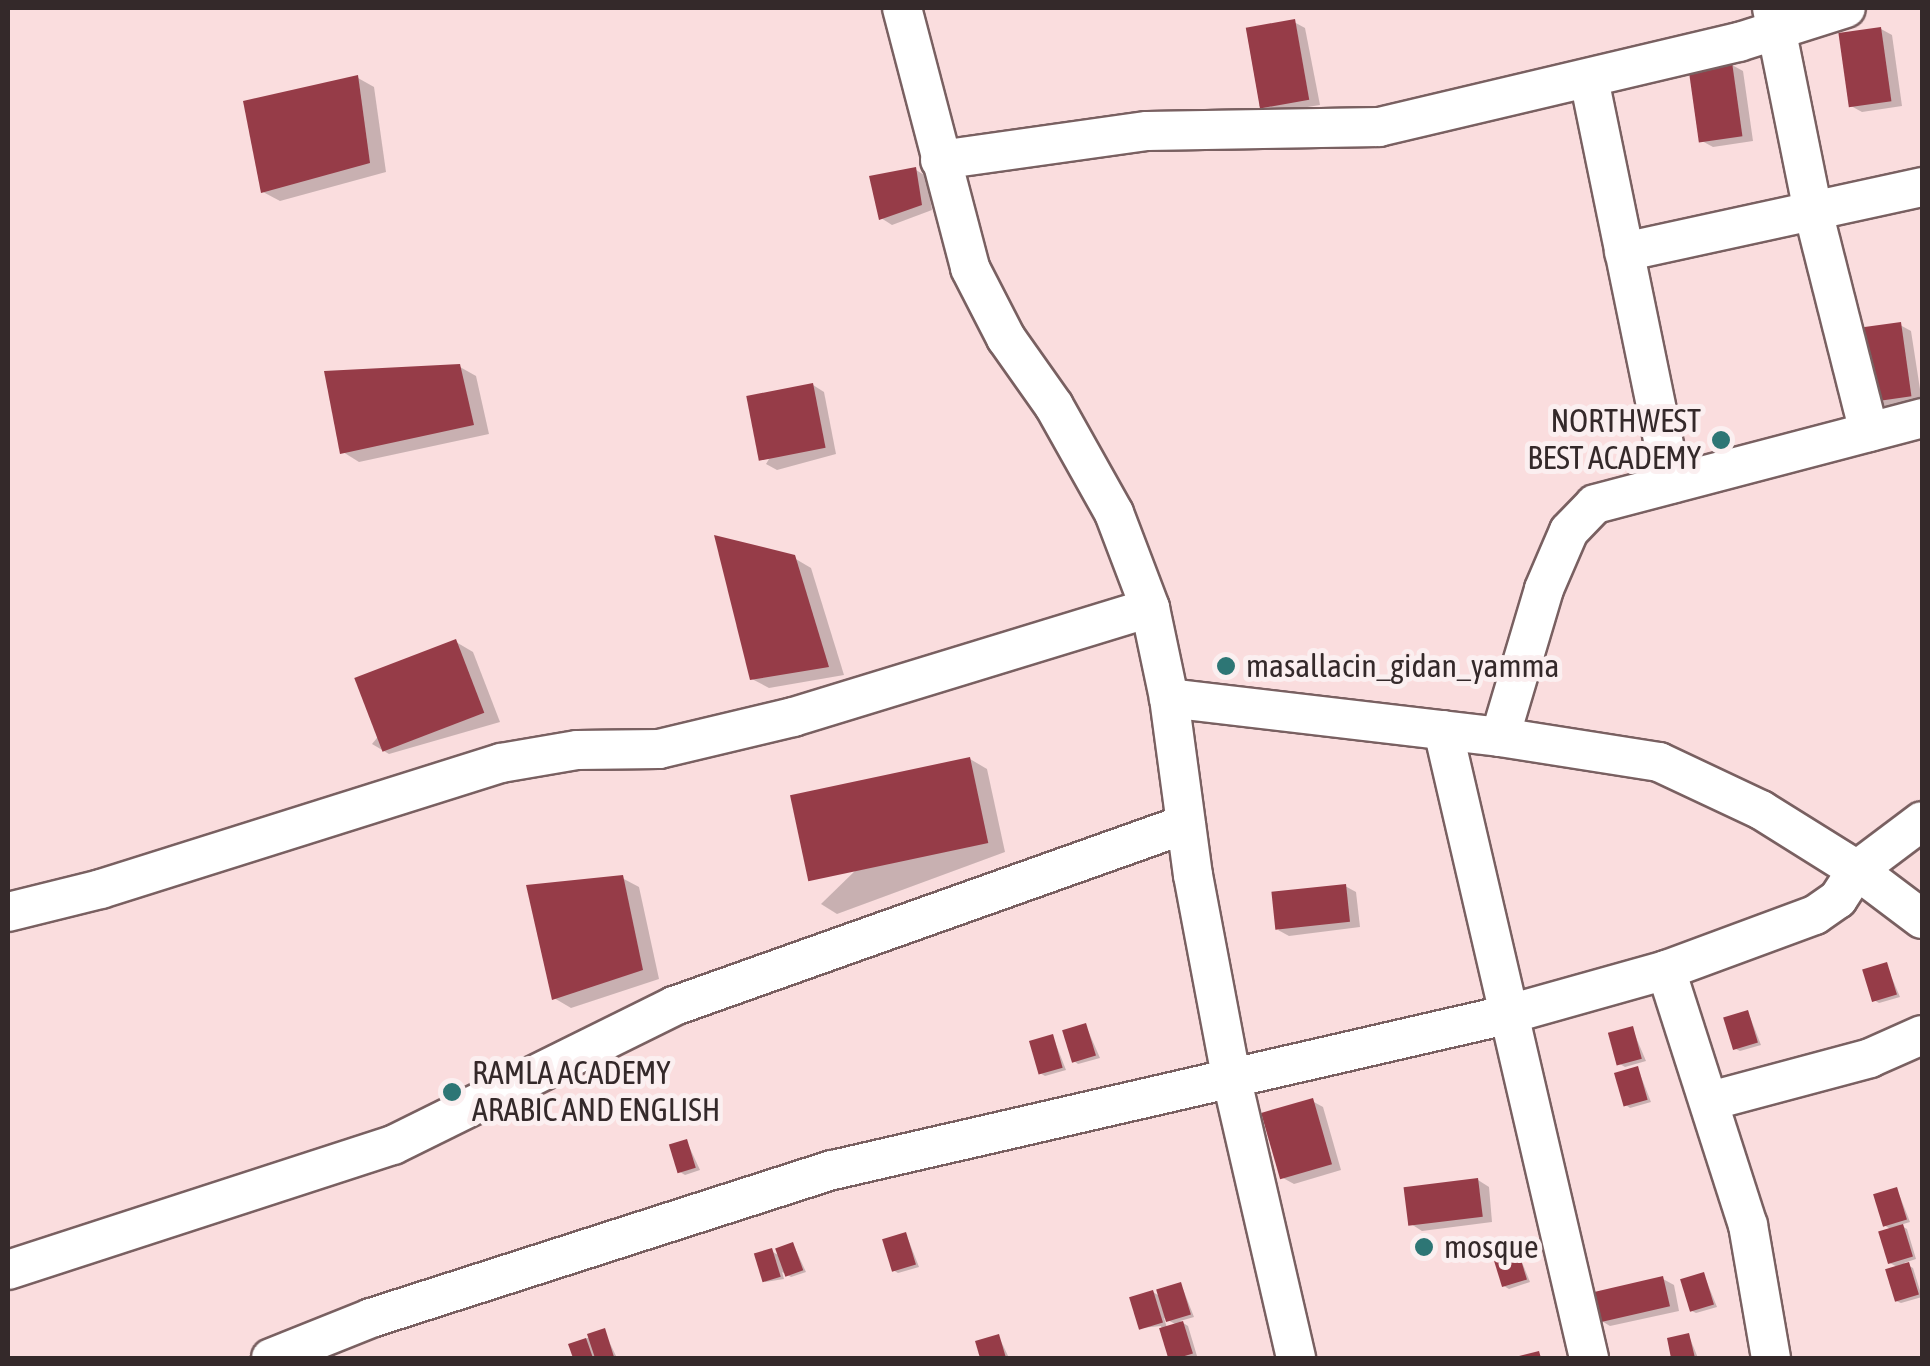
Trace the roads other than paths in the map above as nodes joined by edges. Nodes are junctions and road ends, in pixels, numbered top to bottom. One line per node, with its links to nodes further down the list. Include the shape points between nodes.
1 (902, 8): 5 (street)
2 (1846, 8): 3 (street)
3 (1775, 18): 4 (street); 7 (street)
4 (1589, 79): 5 (street, via 1379,127 1147,131); 8 (street)
5 (940, 160): 12 (street, via 970,268 1114,514)
6 (1922, 187): 7 (street)
7 (1813, 211): 8 (street); 10 (street)
8 (1624, 252): 11 (street)
9 (1922, 418): 10 (street)
10 (1869, 432): 11 (street)
11 (1672, 484): 15 (street, via 1596,504 1568,531)
12 (1150, 608): 13 (street); 19 (street, via 755,726 658,749 577,750 502,763)
13 (1169, 698): 14 (street); 17 (street)
14 (1444, 730): 15 (street); 22 (street)
15 (1500, 737): 18 (street, via 1658,762 1761,810)
16 (1922, 821): 18 (street)
17 (1186, 824): 24 (street); 26 (street, via 674,1006 392,1145)
18 (1857, 870): 20 (street); 21 (street, via 1838,899 1815,915)
19 (8, 912)
20 (1922, 920)
21 (1666, 970): 22 (street); 25 (street)
22 (1506, 1015): 24 (street); 30 (street)
23 (1922, 1037): 25 (street, via 1870,1058)
24 (1231, 1076): 27 (street, via 833,1170); 29 (street)
25 (1710, 1101): 31 (street, via 1748,1225)
26 (8, 1270)
27 (340, 1345): 28 (street)
28 (271, 1358)
29 (1296, 1358)
30 (1588, 1358)
31 (1771, 1358)

